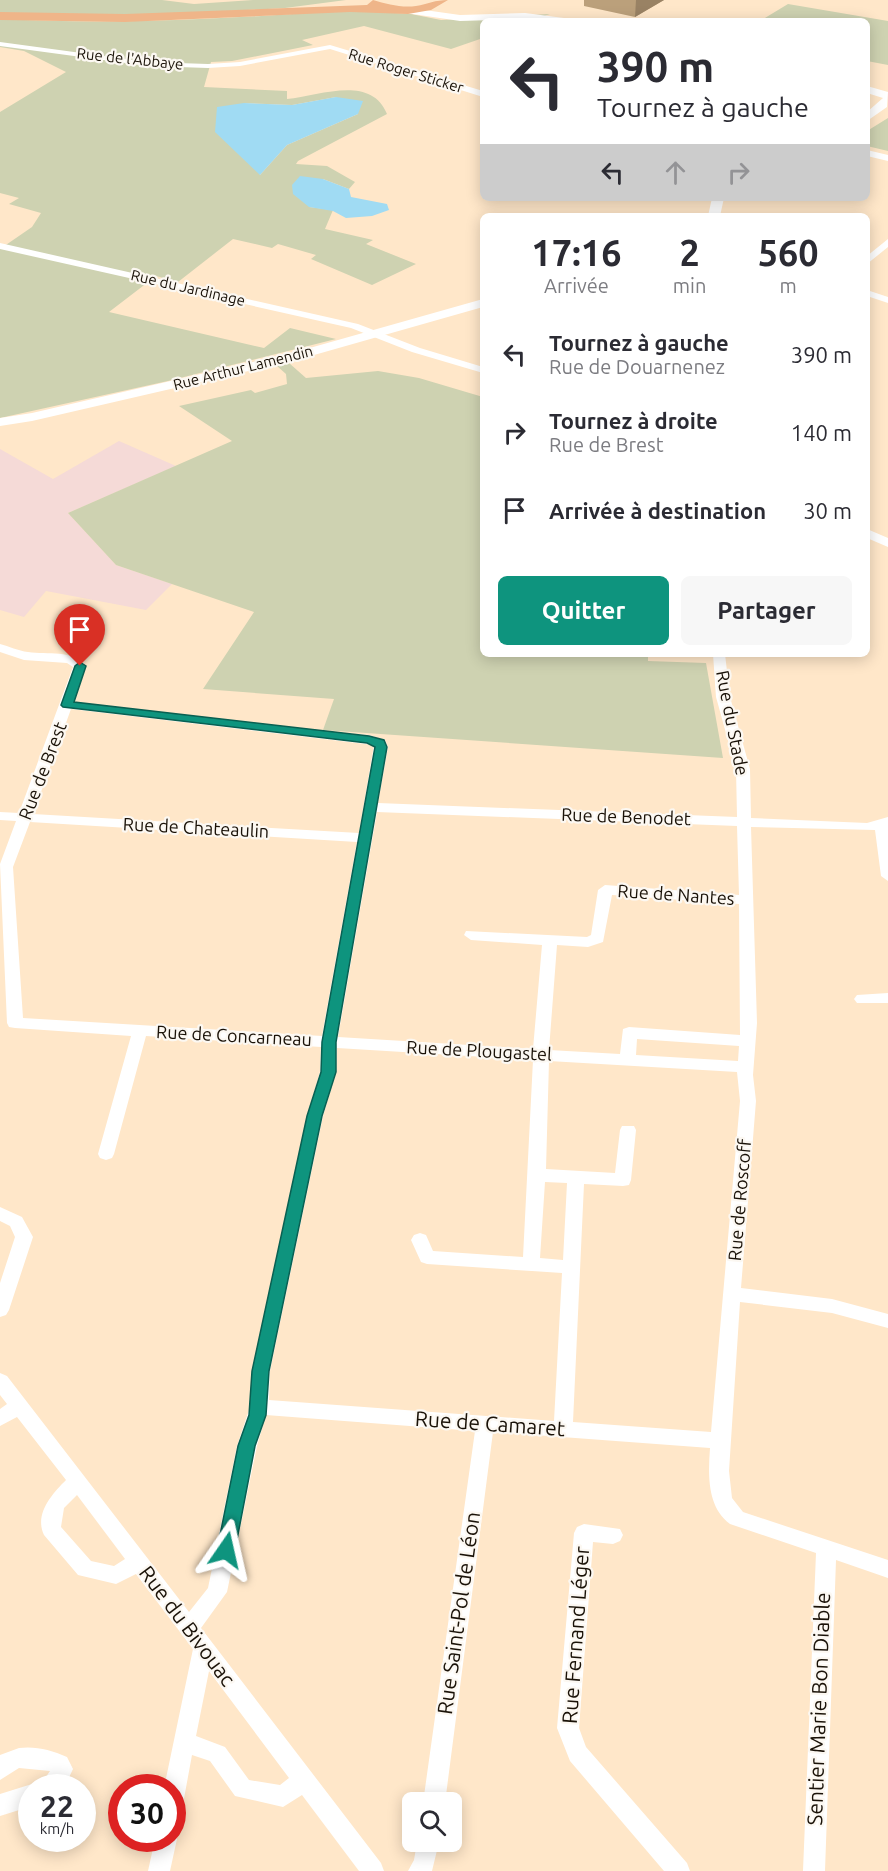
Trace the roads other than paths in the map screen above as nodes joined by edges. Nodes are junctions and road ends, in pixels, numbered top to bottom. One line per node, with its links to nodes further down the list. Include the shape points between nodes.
1 (356, 0): 6 (main road)
2 (367, 0): 4 (main road)
3 (440, 2): 5 (main road); 8 (street, via 438,11)
4 (389, 9): 5 (main road); 6 (main road)
5 (404, 10): 8 (street)
6 (225, 15): 7 (main road)
7 (0, 16)
8 (455, 18): 9 (street)
9 (541, 18)
10 (0, 44): 11 (street, Rue de l'Abbaye, via 148,64 208,66)
11 (330, 47): 13 (street, Rue Roger Sticker)
12 (870, 90): 14 (street)
13 (480, 93)
14 (886, 98): 15 (street)
15 (870, 115)
16 (870, 154): 17 (street)
17 (888, 158)
18 (888, 242): 20 (street)
19 (0, 246): 24 (street, Rue du Jardinage)
20 (870, 258)
21 (870, 296): 22 (street)
22 (888, 300)
23 (480, 304): 24 (street, Rue Arthur Lamendin)
24 (375, 334): 25 (street, Rue du Jardinage); 26 (street, Rue Arthur Lamendin, via 205,377)
25 (480, 369)
26 (0, 422)
27 (870, 534): 28 (street)
28 (888, 543)
29 (0, 648): 31 (street, Rue de Brest, via 24,656 79,663)
30 (719, 657): 35 (street, Rue du Stade, via 723,697 743,769)
31 (67, 705): 32 (street, via 369,739 380,743 381,750); 34 (street, Rue de Brest)
32 (372, 807): 35 (street, Rue de Benodet); 37 (street)
33 (0, 816): 34 (street, Rue de Chateaulin)
34 (25, 817): 37 (street, Rue de Chateaulin); 44 (street, Rue de Brest, via 5,873)
35 (745, 822): 36 (street, Rue de Benodet, via 867,827); 39 (street, Rue du Stade)
36 (885, 823): 38 (street)
37 (366, 838): 47 (street)
38 (888, 876)
39 (745, 900): 41 (street, Rue de Nantes, via 604,890 598,938 580,942); 46 (street, Rue de Roscoff)
40 (471, 935): 41 (street)
41 (550, 940): 48 (street)
42 (888, 998): 43 (street)
43 (862, 999)
44 (15, 1023): 45 (street, Rue de Concarneau)
45 (140, 1030): 47 (street, Rue de Concarneau); 52 (street, Rue de Concarneau)
46 (748, 1041): 49 (street, via 629,1033); 50 (street, Rue de Roscoff)
47 (329, 1042): 48 (street, Rue de Plougastel); 64 (street, via 328,1072 315,1116 261,1371)
48 (541, 1054): 49 (street, Rue de Plougastel); 53 (street)
49 (628, 1060): 50 (street, Rue de Plougastel)
50 (745, 1067): 59 (street, Rue de Roscoff, via 748,1101)
51 (628, 1130): 54 (street, via 623,1180)
52 (106, 1154)
53 (537, 1175): 54 (street); 57 (street)
54 (576, 1177): 58 (street)
55 (0, 1214): 60 (street, via 20,1225 24,1237)
56 (420, 1239): 57 (street, via 427,1257)
57 (531, 1264): 58 (street)
58 (571, 1267): 67 (street)
59 (732, 1294): 61 (street, via 832,1306); 68 (street, Rue de Roscoff)
60 (0, 1310)
61 (888, 1321)
62 (0, 1381): 63 (street, Rue du Bivouac)
63 (19, 1407): 65 (street); 69 (street, Rue du Bivouac)
64 (259, 1407): 66 (street, Rue de Camaret); 74 (street, via 247,1446 217,1592)
65 (0, 1418)
66 (485, 1424): 67 (street, Rue de Camaret); 81 (street, Rue Saint-Pol de Léon)
67 (563, 1430): 68 (street, Rue de Camaret)
68 (720, 1441): 71 (street, Rue de Roscoff, via 721,1500 726,1511)
69 (78, 1481): 72 (street, Rue du Bivouac); 72 (street, via 55,1504 51,1529 85,1569 116,1575)
70 (613, 1535): 89 (street, Rue Fernand Léger, via 584,1533 568,1728 578,1754)
71 (826, 1548): 73 (street); 90 (street, Sentier Marie Bon Diable)
72 (139, 1562): 74 (street, Rue du Bivouac)
73 (888, 1569)
74 (189, 1628): 75 (street, Rue du Bivouac)
75 (203, 1648): 76 (street); 80 (street, Rue du Bivouac)
76 (185, 1742): 79 (street); 80 (street, via 217,1754 243,1789 283,1796)
77 (0, 1770): 78 (street, via 14,1757 59,1764)
78 (60, 1774)
79 (178, 1774)
80 (304, 1780): 87 (street, Rue du Bivouac)
81 (435, 1792)
82 (18, 1799): 83 (street)
83 (0, 1805)
84 (163, 1852): 86 (street)
85 (426, 1852): 88 (street)
86 (159, 1871)
87 (374, 1871)
88 (420, 1871)
89 (679, 1871)
90 (814, 1871)

